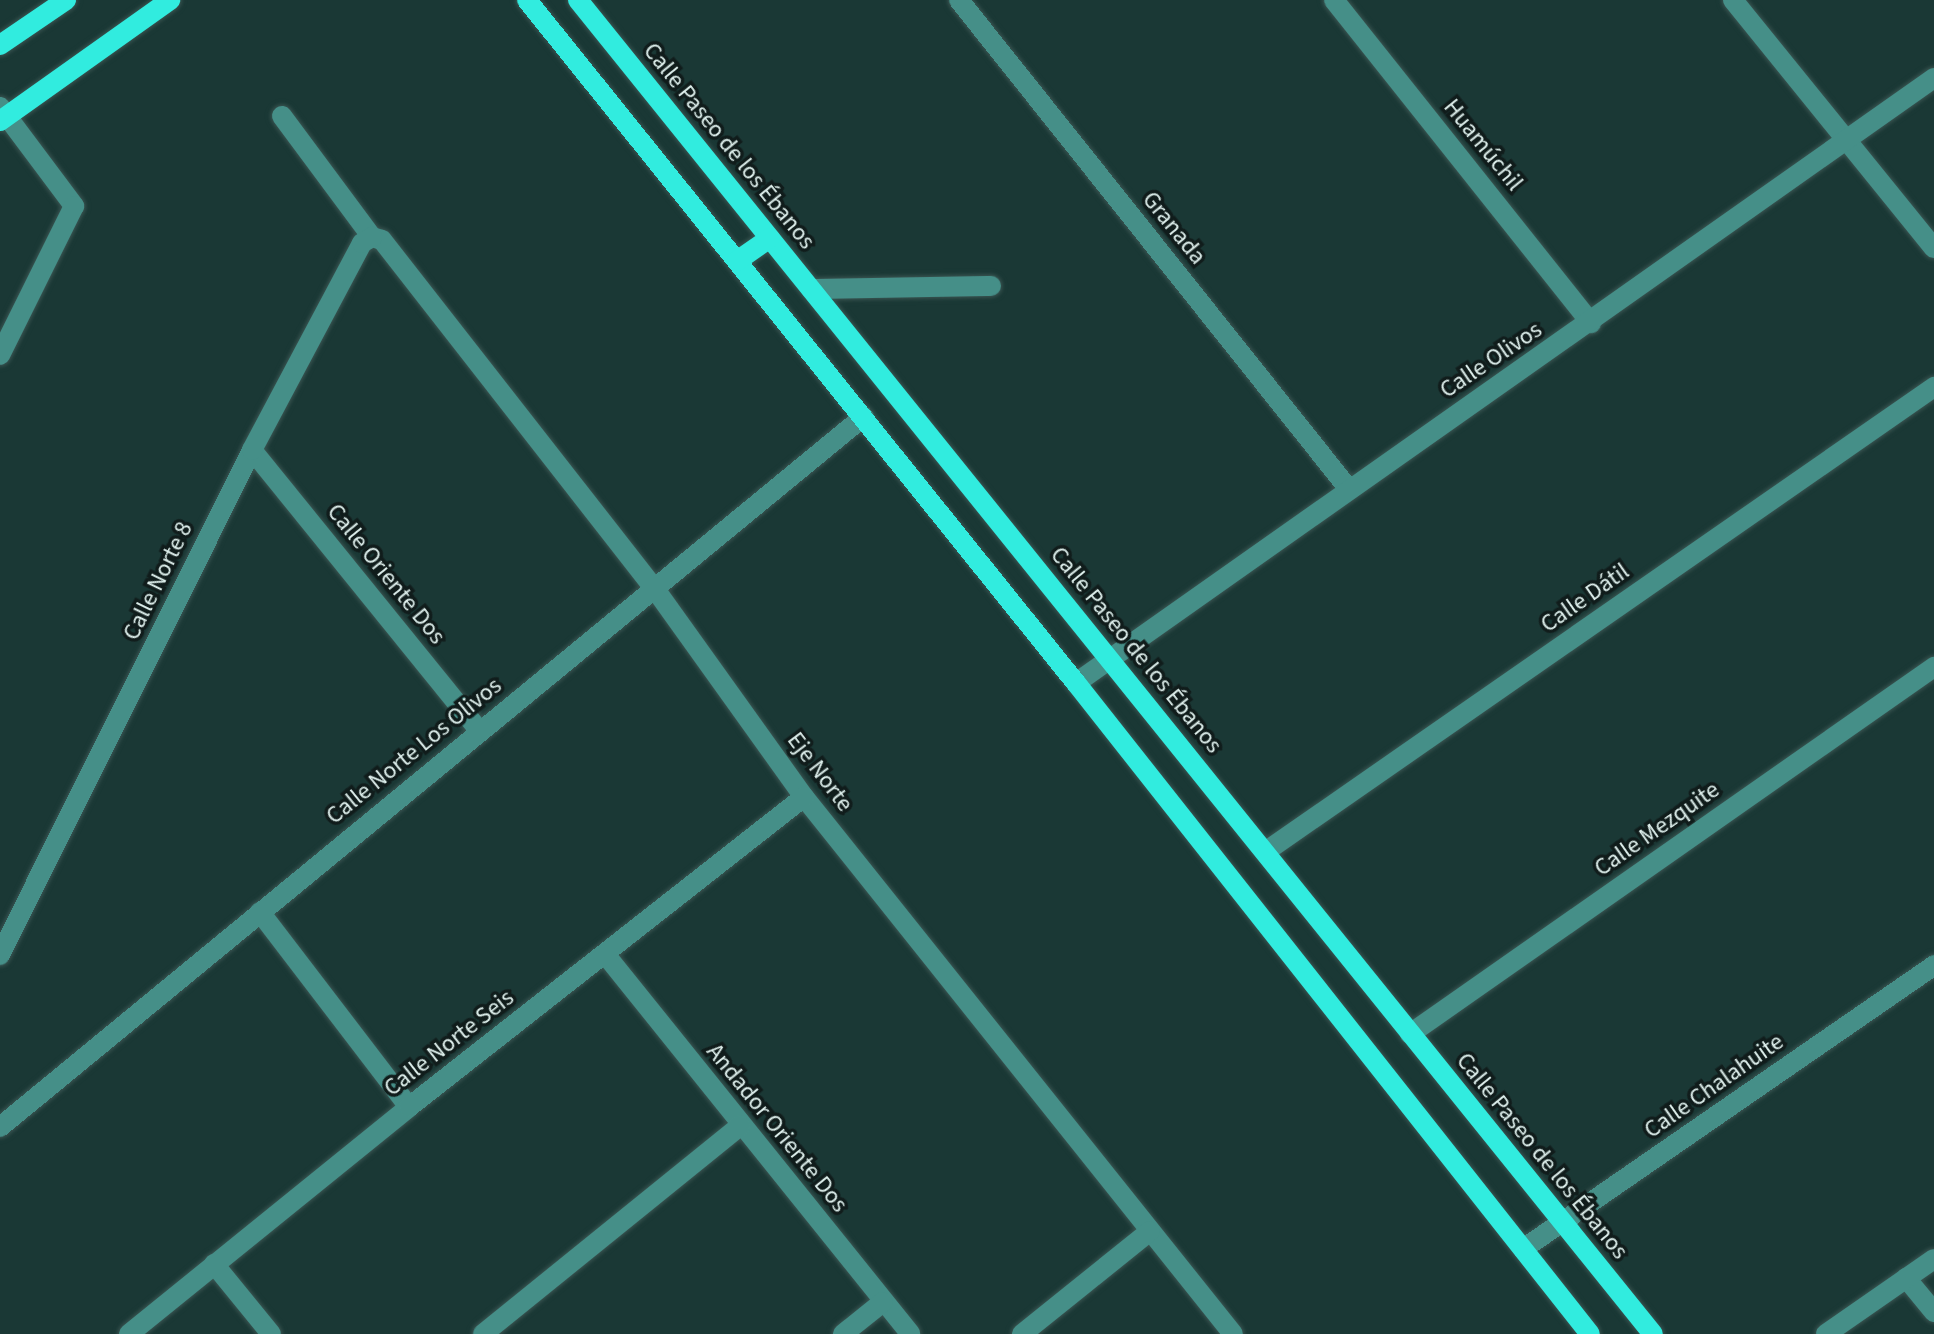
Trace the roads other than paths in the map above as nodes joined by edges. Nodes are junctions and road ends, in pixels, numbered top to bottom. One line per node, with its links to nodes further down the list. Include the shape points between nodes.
1 (66, 0): 8 (main road)
2 (170, 0): 10 (main road)
3 (527, 0): 16 (main road)
4 (578, 0): 14 (main road, Calle Paseo de los Ébanos)
5 (959, 0): 24 (street, Granada)
6 (1334, 0): 19 (street, Huamúchil)
7 (1733, 0): 12 (street)
8 (0, 45)
9 (1934, 78): 12 (street, Calle Olivos)
10 (2, 115): 20 (street, via 74,206)
11 (282, 116): 13 (street, Eje Norte)
12 (1846, 139): 15 (street); 19 (street, Calle Olivos)
13 (372, 237): 23 (street, Calle Norte 8, via 362,243); 25 (street, Eje Norte, via 382,240)
14 (770, 238): 16 (main road); 18 (main road, Calle Paseo de los Ébanos)
15 (1934, 248)
16 (737, 261): 22 (main road)
17 (991, 286): 18 (street)
18 (811, 289): 26 (main road, Calle Paseo de los Ébanos)
19 (1591, 323): 24 (street, Calle Olivos)
20 (0, 355)
21 (1934, 387): 31 (street, Calle Dátil)
22 (863, 417): 25 (street, Calle Norte Los Olivos); 28 (main road)
23 (252, 450): 29 (street, Calle Oriente Dos); 34 (street, Calle Norte 8)
24 (1348, 488): 26 (street, Calle Olivos)
25 (655, 589): 29 (street, Calle Norte Los Olivos); 30 (street, Eje Norte)
26 (1110, 659): 28 (street, Calle Olivos); 31 (main road, Calle Paseo de los Ébanos)
27 (1934, 667): 36 (street, Calle Mezquite)
28 (1076, 683): 42 (main road)
29 (479, 730): 32 (street, Calle Norte Los Olivos)
30 (804, 797): 33 (street, Calle Norte Seis); 41 (street, Eje Norte)
31 (1265, 852): 36 (main road, Calle Paseo de los Ébanos)
32 (260, 912): 37 (street); 39 (street, Calle Norte Los Olivos)
33 (605, 954): 37 (street, Calle Norte Seis); 38 (street, Andador Oriente Dos)
34 (0, 955)
35 (1934, 965): 40 (street, Calle Chalahuite)
36 (1410, 1034): 40 (main road, Calle Paseo de los Ébanos)
37 (409, 1107): 44 (street, Calle Norte Seis)
38 (740, 1126): 46 (street, Andador Oriente Dos); 50 (street)
39 (0, 1127)
40 (1562, 1222): 42 (street, Calle Chalahuite); 56 (main road, Calle Paseo de los Ébanos)
41 (1150, 1231): 53 (street); 54 (street, Eje Norte)
42 (1523, 1249): 55 (main road)
43 (1934, 1259): 45 (street)
44 (214, 1264): 48 (street, Calle Norte Seis); 49 (street)
45 (1906, 1278): 47 (street); 57 (street)
46 (883, 1302): 51 (street); 52 (street, Andador Oriente Dos)
47 (1934, 1312)
48 (129, 1334)
49 (271, 1334)
50 (483, 1334)
51 (843, 1334)
52 (910, 1334)
53 (1022, 1334)
54 (1233, 1334)
55 (1590, 1334)
56 (1653, 1334)
57 (1826, 1334)

